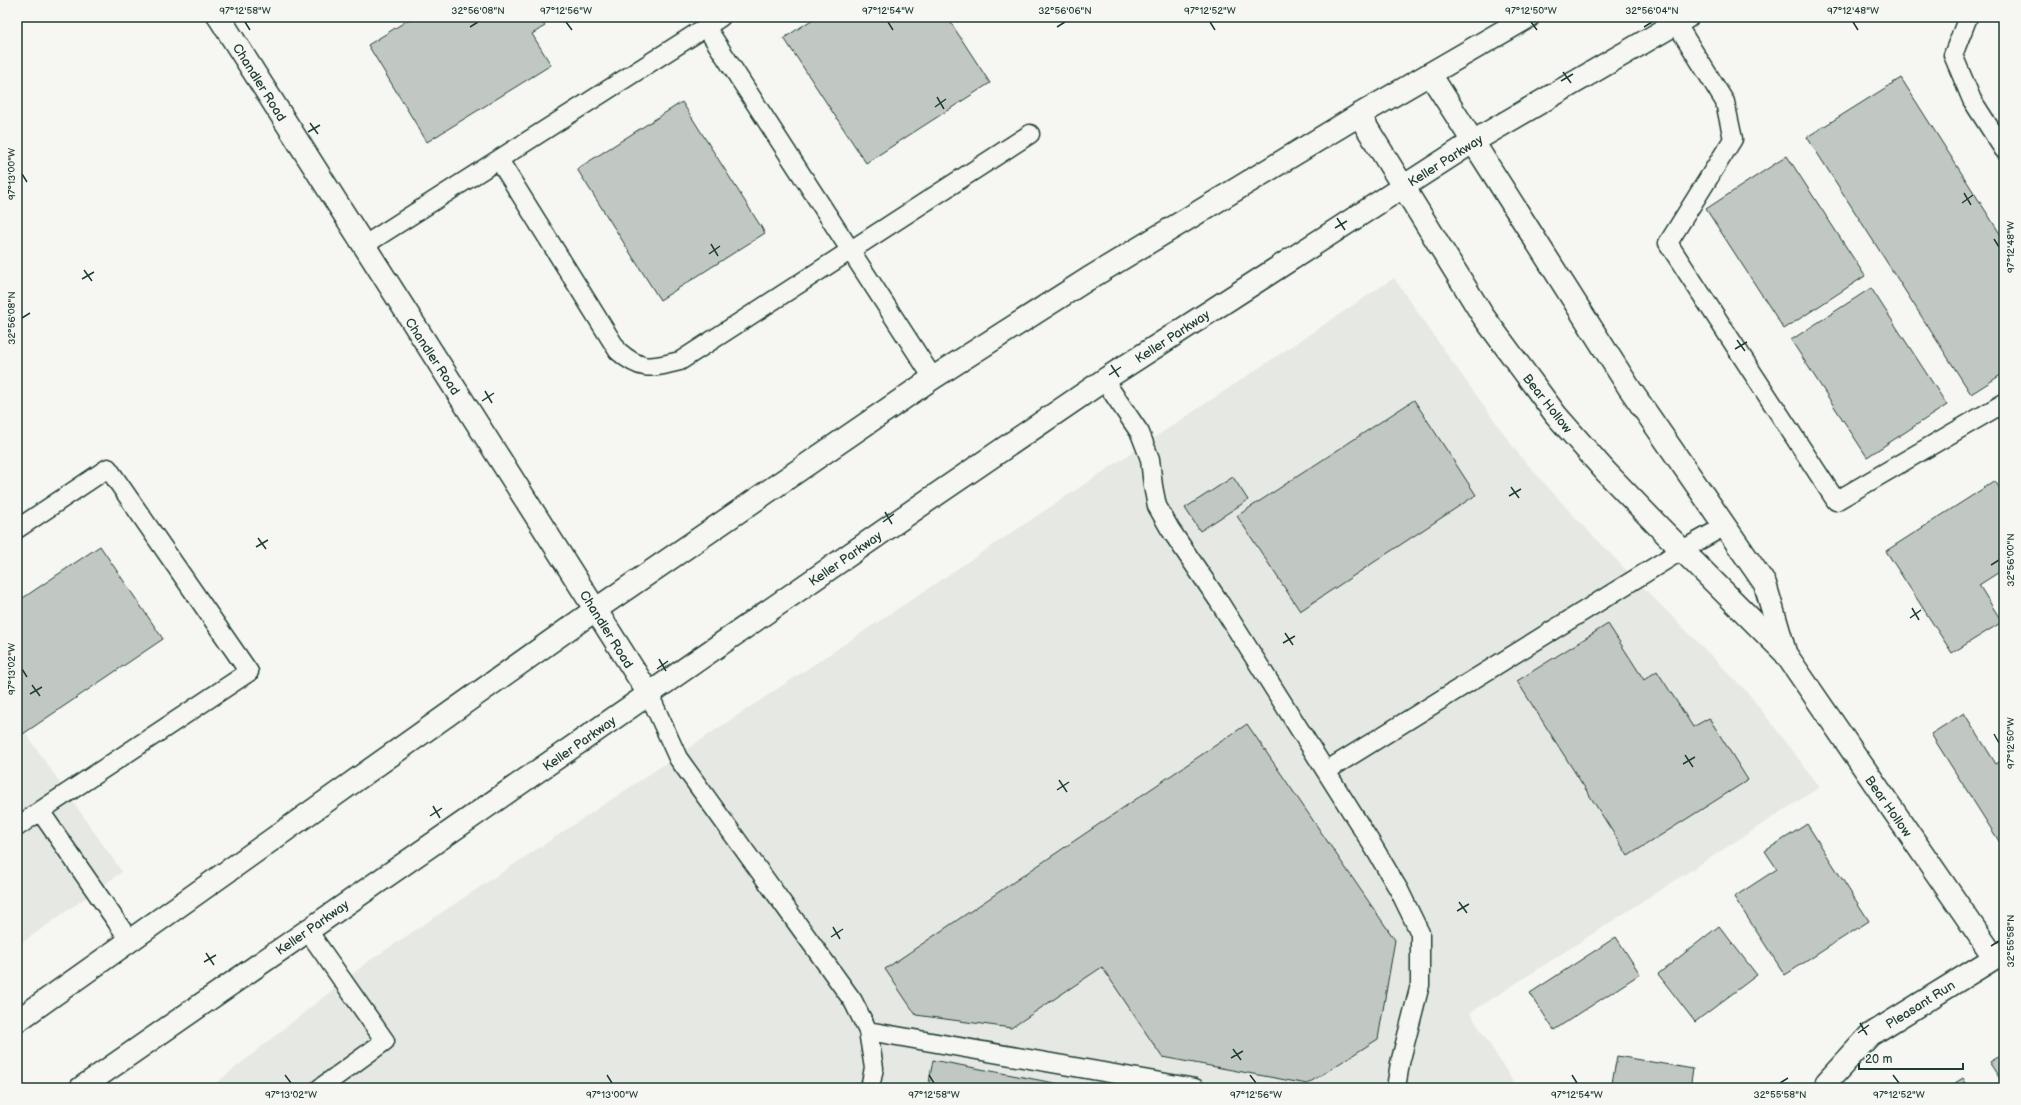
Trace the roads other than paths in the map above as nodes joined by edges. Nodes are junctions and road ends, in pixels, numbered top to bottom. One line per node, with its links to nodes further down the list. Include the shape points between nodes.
1 (219, 17): 14 (main road, Chandler Road)
2 (721, 17): 6 (lane)
3 (1968, 17): 11 (lane, via 1953,55 1972,100)
4 (1514, 20): 7 (main road)
5 (1682, 20): 10 (main road, Keller Parkway); 18 (lane, via 1725,102 1734,138 1668,242 1836,501)
6 (706, 27): 12 (lane); 15 (lane)
7 (1430, 74): 8 (main road); 10 (main road, Bear Hollow)
8 (1359, 115): 13 (main road, Bear Hollow); 16 (main road, via 1094,275)
9 (1030, 134): 15 (lane)
10 (1474, 141): 13 (main road, Keller Parkway); 19 (main road, Bear Hollow, via 1630,389)
11 (2004, 150)
12 (498, 160): 14 (lane); 15 (lane, via 618,351 631,363 646,367 680,361)
13 (1404, 186): 17 (main road, Keller Parkway); 21 (main road, Bear Hollow, via 1484,316 1556,415 1606,472)
14 (362, 246): 22 (main road, Chandler Road)
15 (849, 251): 16 (lane)
16 (933, 378): 22 (main road)
17 (1104, 380): 24 (main road, Keller Parkway); 25 (lane, via 1140,433 1150,459 1152,486 1158,506 1170,529)
18 (2004, 403)
19 (1725, 526): 21 (lane); 23 (main road, Bear Hollow, via 1766,584)
20 (17, 529): 26 (lane, via 108,468 249,672)
21 (1682, 550): 23 (main road, Bear Hollow); 25 (lane)
22 (595, 610): 24 (main road, Chandler Road); 29 (main road)
23 (1785, 653): 30 (main road, Bear Hollow)
24 (648, 694): 28 (main road, Keller Parkway); 32 (lane, via 678,758 853,1002)
25 (1326, 771): 38 (lane, via 1399,890 1420,934 1420,985)
26 (40, 811): 27 (lane); 29 (lane)
27 (17, 827)
28 (308, 930): 34 (main road, Keller Parkway); 35 (lane, via 385,1041)
29 (130, 941): 31 (main road)
30 (1999, 955): 33 (main road, Pleasant Run, via 1870,1035)
31 (17, 1021)
32 (868, 1031): 36 (lane, via 874,1068); 37 (lane)
33 (1828, 1085)
34 (81, 1088)
35 (320, 1088)
36 (870, 1088)
37 (1195, 1088)
38 (1396, 1088)

